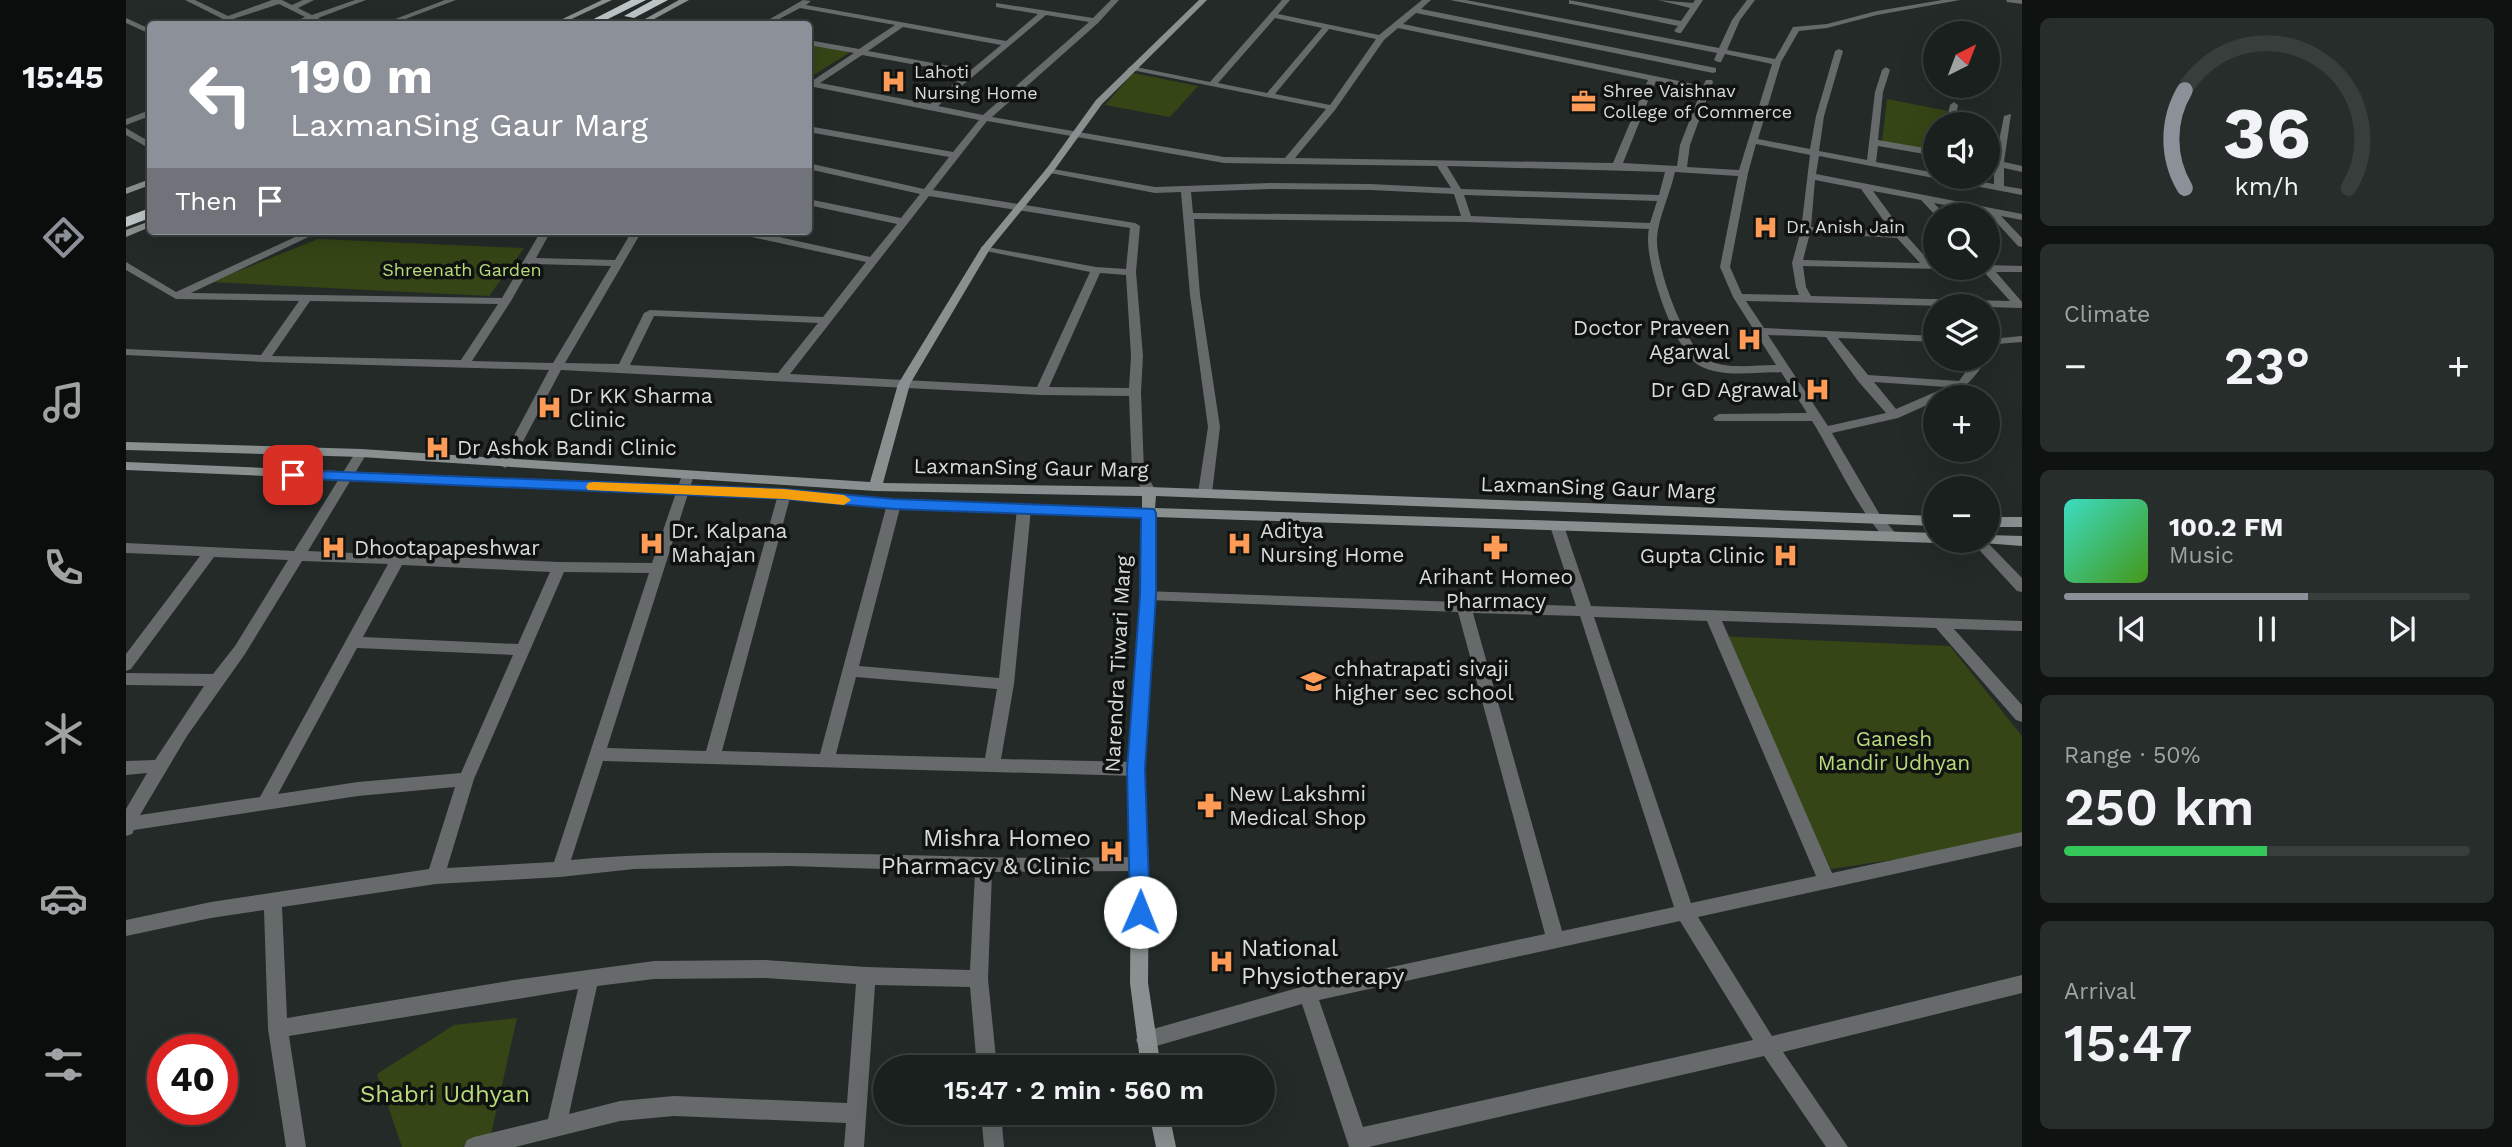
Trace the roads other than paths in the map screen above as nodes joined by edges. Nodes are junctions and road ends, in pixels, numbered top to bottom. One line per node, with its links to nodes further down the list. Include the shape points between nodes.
1 (189, 0): 22 (street, via 227,19)
2 (310, 0): 28 (street)
3 (362, 0): 34 (street)
4 (452, 0): 39 (street)
5 (608, 0): 40 (main road)
6 (640, 0): 41 (highway)
7 (662, 0): 42 (highway)
8 (677, 0): 43 (highway)
9 (685, 0): 44 (main road)
10 (808, 0): 27 (street)
11 (1115, 0): 46 (street)
12 (1203, 0): 60 (main road)
13 (1286, 0): 33 (street)
14 (1427, 0): 29 (street)
15 (1454, 0): 30 (street)
16 (1519, 0): 30 (street)
17 (1623, 0): 31 (street)
18 (1662, 0): 25 (street)
19 (1751, 0): 58 (street)
20 (1956, 0): 59 (street, via 1796,29)
21 (2010, 0): 24 (street)
22 (278, 1): 28 (street)
23 (1573, 1): 31 (street); 35 (street)
24 (2022, 2)
25 (1697, 3): 48 (street)
26 (999, 5): 32 (street)
27 (800, 6): 45 (street); 47 (street)
28 (291, 8): 34 (street)
29 (1414, 10): 49 (street); 61 (street)
30 (1507, 10): 35 (street)
31 (1613, 11): 48 (street)
32 (1045, 12): 46 (street); 55 (street)
33 (1273, 15): 50 (street); 67 (street)
34 (311, 18): 37 (street); 38 (street)
35 (1556, 18): 53 (street)
36 (126, 20): 51 (street)
37 (302, 21)
38 (318, 21)
39 (394, 21)
40 (562, 21)
41 (596, 21)
42 (620, 21)
43 (642, 21)
44 (643, 21)
45 (771, 21)
46 (1095, 22): 76 (street)
47 (902, 24): 55 (street); 56 (street)
48 (1682, 24): 53 (street)
49 (1395, 25): 52 (street); 64 (street)
50 (1326, 27): 52 (street); 69 (street)
51 (147, 30)
52 (1381, 38): 72 (street)
53 (1672, 40): 58 (street)
54 (812, 43): 56 (street)
55 (1006, 43): 63 (street)
56 (861, 51): 63 (street); 65 (street)
57 (1839, 51): 86 (street)
58 (1721, 52): 59 (street); 61 (street)
59 (1777, 62): 81 (street)
60 (1131, 69): 67 (street); 80 (main road, via 1099,102)
61 (1713, 70): 68 (street)
62 (1886, 70): 83 (street)
63 (974, 73): 71 (street)
64 (1653, 79): 68 (street); 92 (street)
65 (812, 83)
66 (812, 84): 71 (street)
67 (1212, 85): 69 (street)
68 (1706, 89): 94 (street)
69 (1269, 96): 72 (street)
70 (1954, 105): 73 (street)
71 (932, 107): 76 (street)
72 (1332, 108): 88 (street)
73 (1953, 112)
74 (147, 114): 77 (street)
75 (2008, 116): 82 (street)
76 (985, 118): 80 (street); 87 (street)
77 (126, 122)
78 (812, 130): 87 (street)
79 (126, 131): 84 (street)
80 (1077, 134): 88 (street, via 1224,160); 96 (main road)
81 (1753, 141): 86 (street); 97 (street)
82 (2000, 141)
83 (1873, 142): 85 (street); 90 (street)
84 (147, 144)
85 (1923, 151)
86 (1815, 153): 90 (street); 100 (street)
87 (954, 155): 107 (street)
88 (1288, 161): 99 (street)
89 (1440, 163): 92 (street); 99 (street); 105 (street)
90 (1871, 164): 98 (street)
91 (2000, 164): 95 (street)
92 (1617, 166): 94 (street)
93 (812, 167): 107 (street)
94 (1677, 168): 97 (street); 109 (street)
95 (2022, 169)
96 (1050, 170): 104 (street, via 1155,190); 115 (main road)
97 (1743, 173): 149 (street, via 1726,267)
98 (1923, 173)
99 (1308, 174): 104 (street); 105 (street)
100 (1811, 176): 102 (street); 127 (street)
101 (147, 183): 106 (main road)
102 (1864, 186): 110 (street); 133 (street)
103 (2000, 188): 108 (street)
104 (1186, 190): 119 (street)
105 (1457, 190): 109 (street); 121 (street)
106 (126, 191)
107 (925, 192): 115 (street); 124 (street)
108 (2022, 192)
109 (1664, 198): 126 (street)
110 (1924, 198): 113 (street); 114 (street)
111 (147, 202): 116 (highway)
112 (812, 203): 124 (street)
113 (1929, 203)
114 (1950, 203)
115 (1019, 205): 135 (main road); 146 (street, via 1135,226)
116 (126, 211)
117 (2000, 213): 120 (street)
118 (147, 214): 123 (highway)
119 (1189, 216): 121 (street); 187 (street, via 1198,326 1214,427)
120 (2022, 217)
121 (1466, 219): 126 (street)
122 (2000, 221): 134 (street)
123 (126, 222)
124 (903, 222): 137 (street)
125 (147, 225): 128 (main road)
126 (1656, 226): 167 (street, via 1652,238 1658,274 1674,318 1697,359 1713,366)
127 (1806, 230): 133 (street); 140 (street)
128 (126, 234)
129 (307, 235): 148 (street)
130 (543, 235): 138 (street)
131 (635, 235): 139 (street)
132 (756, 235): 137 (street)
133 (1900, 235): 136 (street)
134 (2022, 244)
135 (986, 248): 145 (street); 171 (main road)
136 (1923, 258)
137 (872, 260): 156 (street)
138 (527, 261): 139 (street); 152 (street)
139 (620, 263): 165 (street)
140 (1797, 263): 142 (street); 151 (street)
141 (126, 265): 148 (street)
142 (1923, 267)
143 (2000, 268): 144 (street)
144 (2022, 269)
145 (1096, 270): 146 (street); 173 (street)
146 (1131, 272): 174 (street, via 1138,356)
147 (1998, 280): 155 (street)
148 (176, 296): 150 (street)
149 (1738, 297): 151 (street); 157 (street)
150 (307, 298): 152 (street); 163 (street)
151 (1807, 300): 153 (street)
152 (506, 302): 164 (street)
153 (1923, 304)
154 (2000, 305): 155 (street)
155 (2020, 305)
156 (826, 320): 166 (street, via 650,313); 169 (street)
157 (1760, 331): 158 (street); 167 (street)
158 (1830, 335): 159 (street); 170 (street)
159 (1923, 339)
160 (2022, 339): 161 (street)
161 (2000, 340)
162 (126, 352): 163 (street)
163 (264, 359): 164 (street)
164 (464, 365): 165 (street)
165 (556, 368): 166 (street); 181 (street)
166 (623, 368): 169 (street)
167 (1784, 368): 176 (street)
168 (1972, 371): 172 (street)
169 (783, 375): 171 (street)
170 (1862, 378): 172 (street); 175 (street)
171 (904, 384): 173 (street); 185 (main road)
172 (1963, 384): 175 (street)
173 (1041, 391): 174 (street)
174 (1135, 392): 186 (street, via 1138,471)
175 (1894, 415): 178 (street)
176 (1815, 417): 177 (street); 178 (street)
177 (1718, 418)
178 (1825, 431): 192 (street)
179 (126, 446): 180 (main road, LaxmanSing Gaur Marg)
180 (361, 453): 181 (main road, LaxmanSing Gaur Marg); 183 (street)
181 (505, 464): 184 (main road, LaxmanSing Gaur Marg)
182 (126, 466): 183 (main road, LaxmanSing Gaur Marg)
183 (348, 477): 184 (main road, LaxmanSing Gaur Marg); 204 (street)
184 (685, 483): 185 (main road, LaxmanSing Gaur Marg); 188 (main road, LaxmanSing Gaur Marg); 207 (street)
185 (875, 487): 186 (main road, LaxmanSing Gaur Marg)
186 (1149, 491): 187 (main road, LaxmanSing Gaur Marg); 191 (main road, Narendra Tiwari Marg)
187 (1205, 493): 192 (main road, LaxmanSing Gaur Marg)
188 (784, 494): 189 (main road, LaxmanSing Gaur Marg); 224 (street)
189 (894, 504): 190 (main road, LaxmanSing Gaur Marg); 218 (street)
190 (1024, 509): 191 (main road, LaxmanSing Gaur Marg); 221 (street)
191 (1149, 513): 196 (main road, LaxmanSing Gaur Marg); 209 (main road, Narendra Tiwari Marg)
192 (1875, 518): 193 (main road, LaxmanSing Gaur Marg); 197 (street)
193 (1923, 520)
194 (2022, 522): 195 (main road)
195 (2000, 523)
196 (1557, 526): 197 (main road, LaxmanSing Gaur Marg); 211 (street)
197 (1891, 536): 198 (main road, LaxmanSing Gaur Marg)
198 (1923, 537)
199 (2000, 540): 200 (main road)
200 (2022, 541)
201 (126, 548): 202 (street)
202 (210, 552): 204 (street); 217 (street)
203 (1989, 553): 208 (street)
204 (301, 554): 205 (street); 220 (street, via 240,650)
205 (398, 559): 206 (street); 215 (street)
206 (559, 567): 207 (street); 216 (street)
207 (656, 568): 223 (street)
208 (2022, 587)
209 (1148, 595): 210 (street); 229 (main road, Narendra Tiwari Marg)
210 (1464, 607): 211 (street); 242 (street)
211 (1586, 612): 212 (street); 240 (street)
212 (1712, 615): 213 (street); 238 (street)
213 (1939, 622): 214 (street); 222 (street)
214 (2022, 626)
215 (351, 642): 216 (street); 231 (street)
216 (524, 650): 230 (street)
217 (126, 665)
218 (851, 671): 221 (street); 225 (street)
219 (126, 679): 220 (street)
220 (215, 680): 227 (street)
221 (1006, 684): 226 (street)
222 (2022, 716)
223 (597, 754): 224 (street); 236 (street)
224 (713, 756): 225 (street)
225 (827, 758): 226 (street)
226 (992, 764): 229 (street)
227 (159, 765): 228 (street); 232 (street)
228 (126, 768)
229 (1136, 769): 234 (main road, Narendra Tiwari Marg)
230 (466, 779): 231 (street); 237 (street)
231 (266, 801): 232 (street)
232 (127, 827)
233 (2022, 839): 238 (street)
234 (1140, 864): 235 (street); 249 (main road, Narendra Tiwari Marg, via 1139,984)
235 (984, 865): 236 (street, via 790,859 634,862); 245 (street)
236 (560, 869): 237 (street)
237 (436, 876): 239 (street)
238 (1826, 882): 240 (street)
239 (273, 901): 241 (street); 248 (street)
240 (1685, 913): 242 (street); 250 (street)
241 (126, 928)
242 (1555, 939): 247 (street)
243 (866, 976): 244 (street, via 765,969 654,970); 245 (street); 253 (street)
244 (590, 978): 248 (street); 256 (street)
245 (979, 979): 251 (street)
246 (2022, 984): 250 (street)
247 (1308, 994): 249 (street); 257 (street)
248 (278, 1029): 258 (street)
249 (1146, 1040): 252 (main road, Narendra Tiwari Marg)
250 (1768, 1046): 257 (street); 263 (street)
251 (986, 1055)
252 (1149, 1055)
253 (855, 1113): 256 (street, via 674,1106 620,1111); 260 (street)
254 (992, 1125): 261 (street)
255 (1162, 1125): 262 (main road)
256 (556, 1127): 259 (street)
257 (1358, 1143)
258 (296, 1147)
259 (474, 1147)
260 (854, 1147)
261 (994, 1147)
262 (1166, 1147)
263 (1838, 1147)

